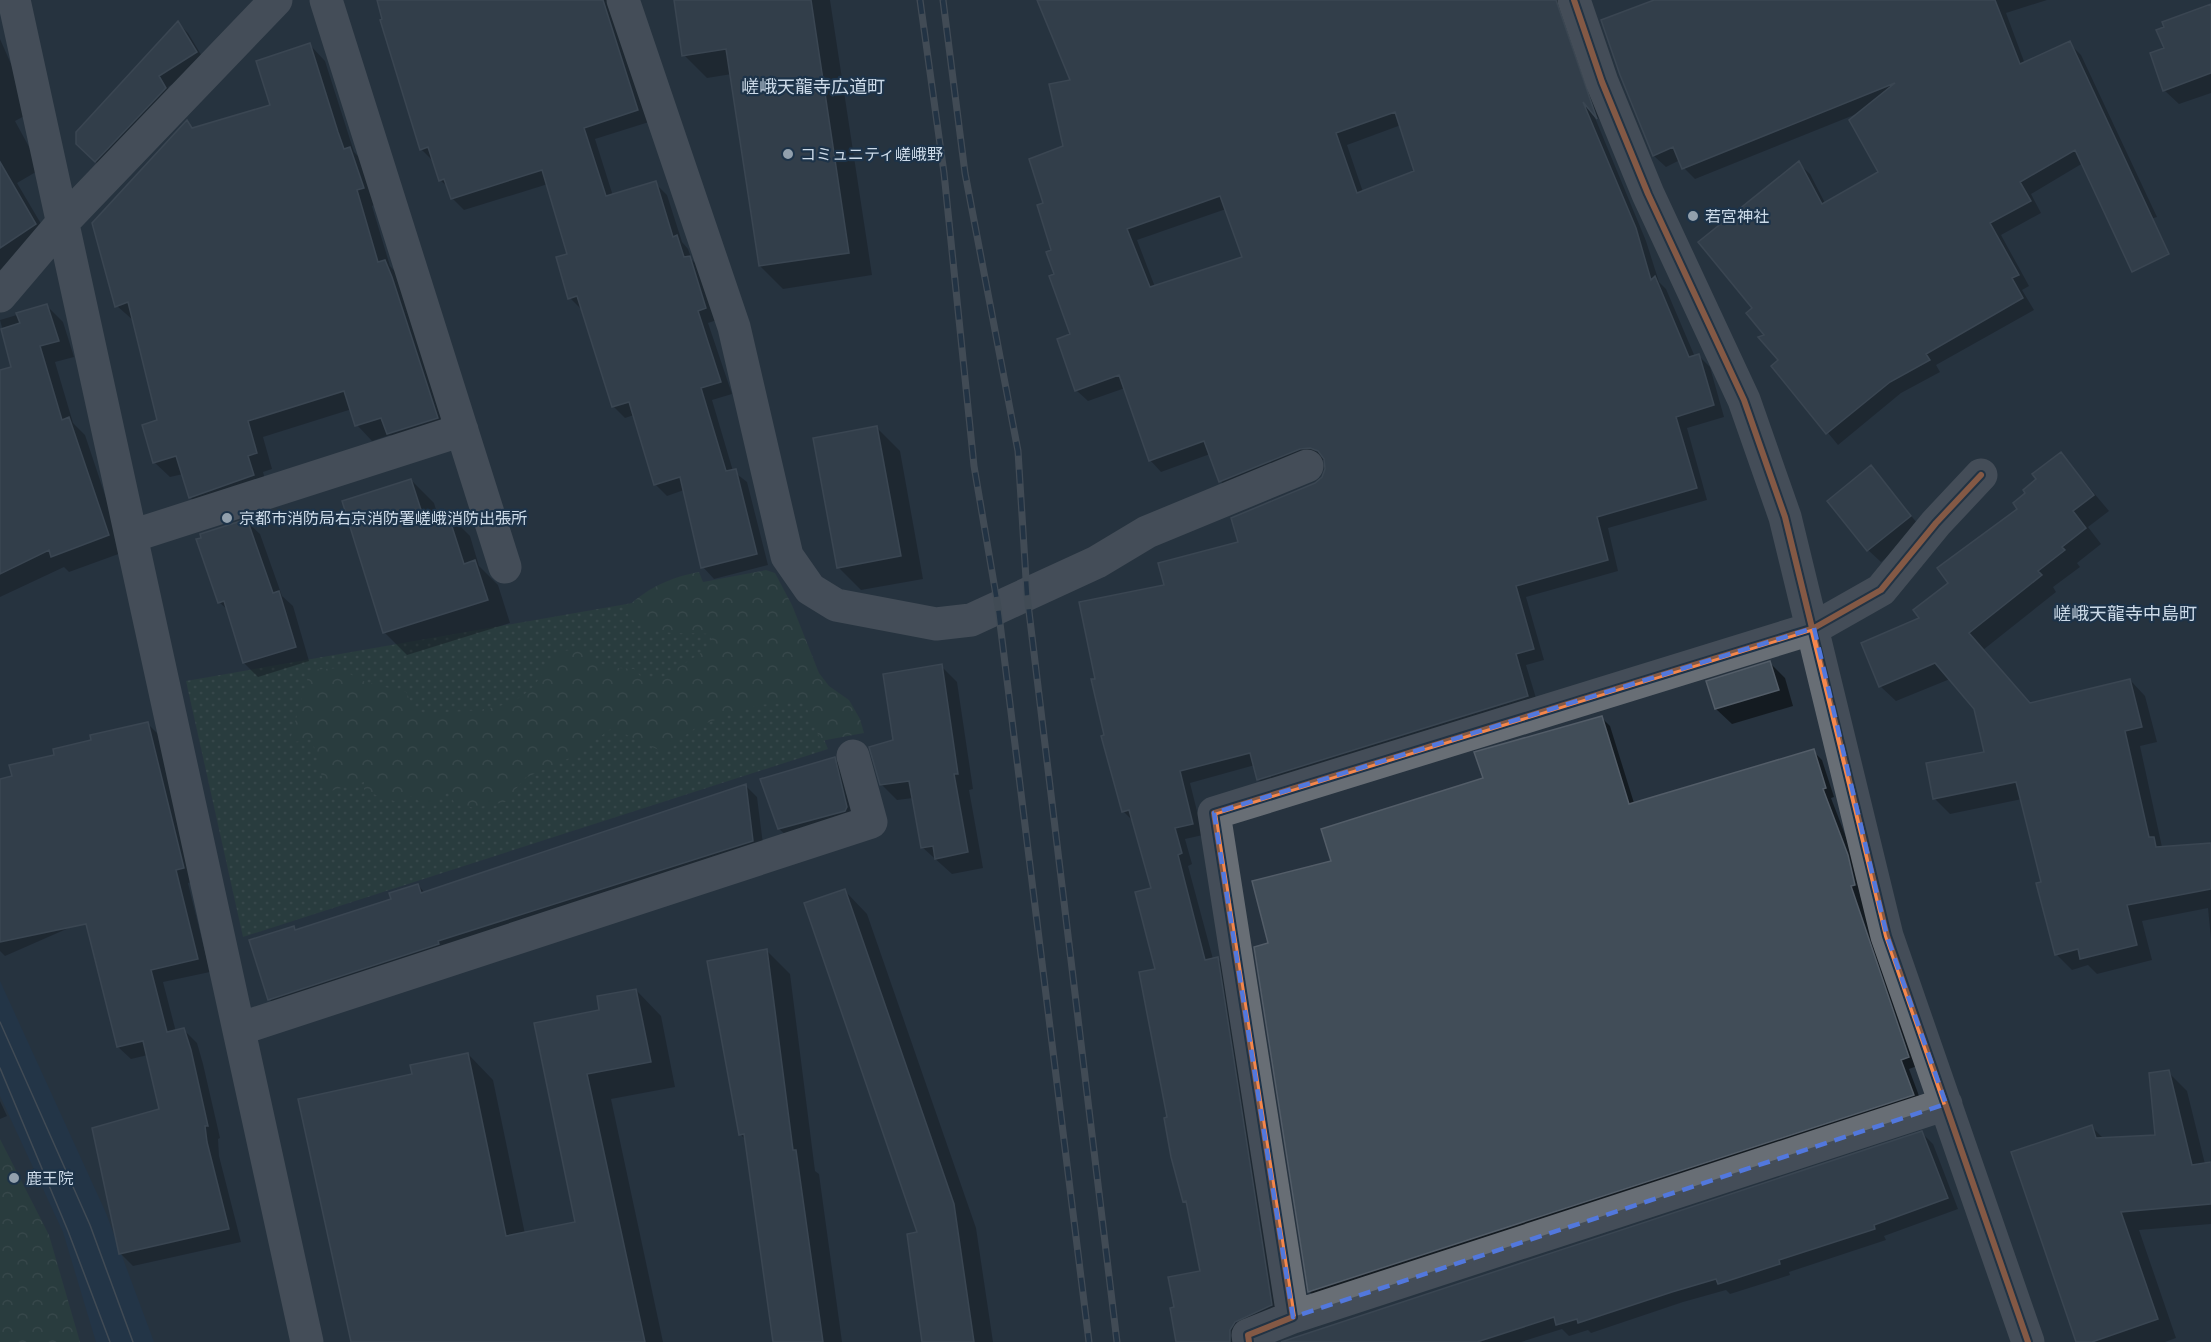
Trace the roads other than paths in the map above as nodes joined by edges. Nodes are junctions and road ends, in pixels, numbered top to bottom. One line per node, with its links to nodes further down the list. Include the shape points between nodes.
1 (14, 0): 6 (street)
2 (276, 0): 6 (street)
3 (326, 0): 8 (street)
4 (624, 0): 9 (street, via 734,327 787,556 810,589 836,605 936,624 971,620 1097,562 1147,532)
5 (1574, 0): 13 (street, via 1602,82 1648,194 1744,400 1785,517)
6 (63, 222): 7 (street); 11 (street)
7 (0, 296)
8 (462, 430): 11 (street); 12 (street)
9 (1307, 466)
10 (1982, 475): 13 (street, via 1881,590)
11 (132, 536): 15 (street)
12 (505, 567)
13 (1814, 628): 16 (street, via 1887,936); 17 (street, via 1214,813)
14 (853, 756): 15 (street, via 871,822)
15 (239, 1029): 18 (street)
16 (1946, 1104): 17 (street); 20 (street)
17 (1293, 1317): 19 (street, via 1248,1335)
18 (307, 1342)
19 (1249, 1342)
20 (2028, 1342)

